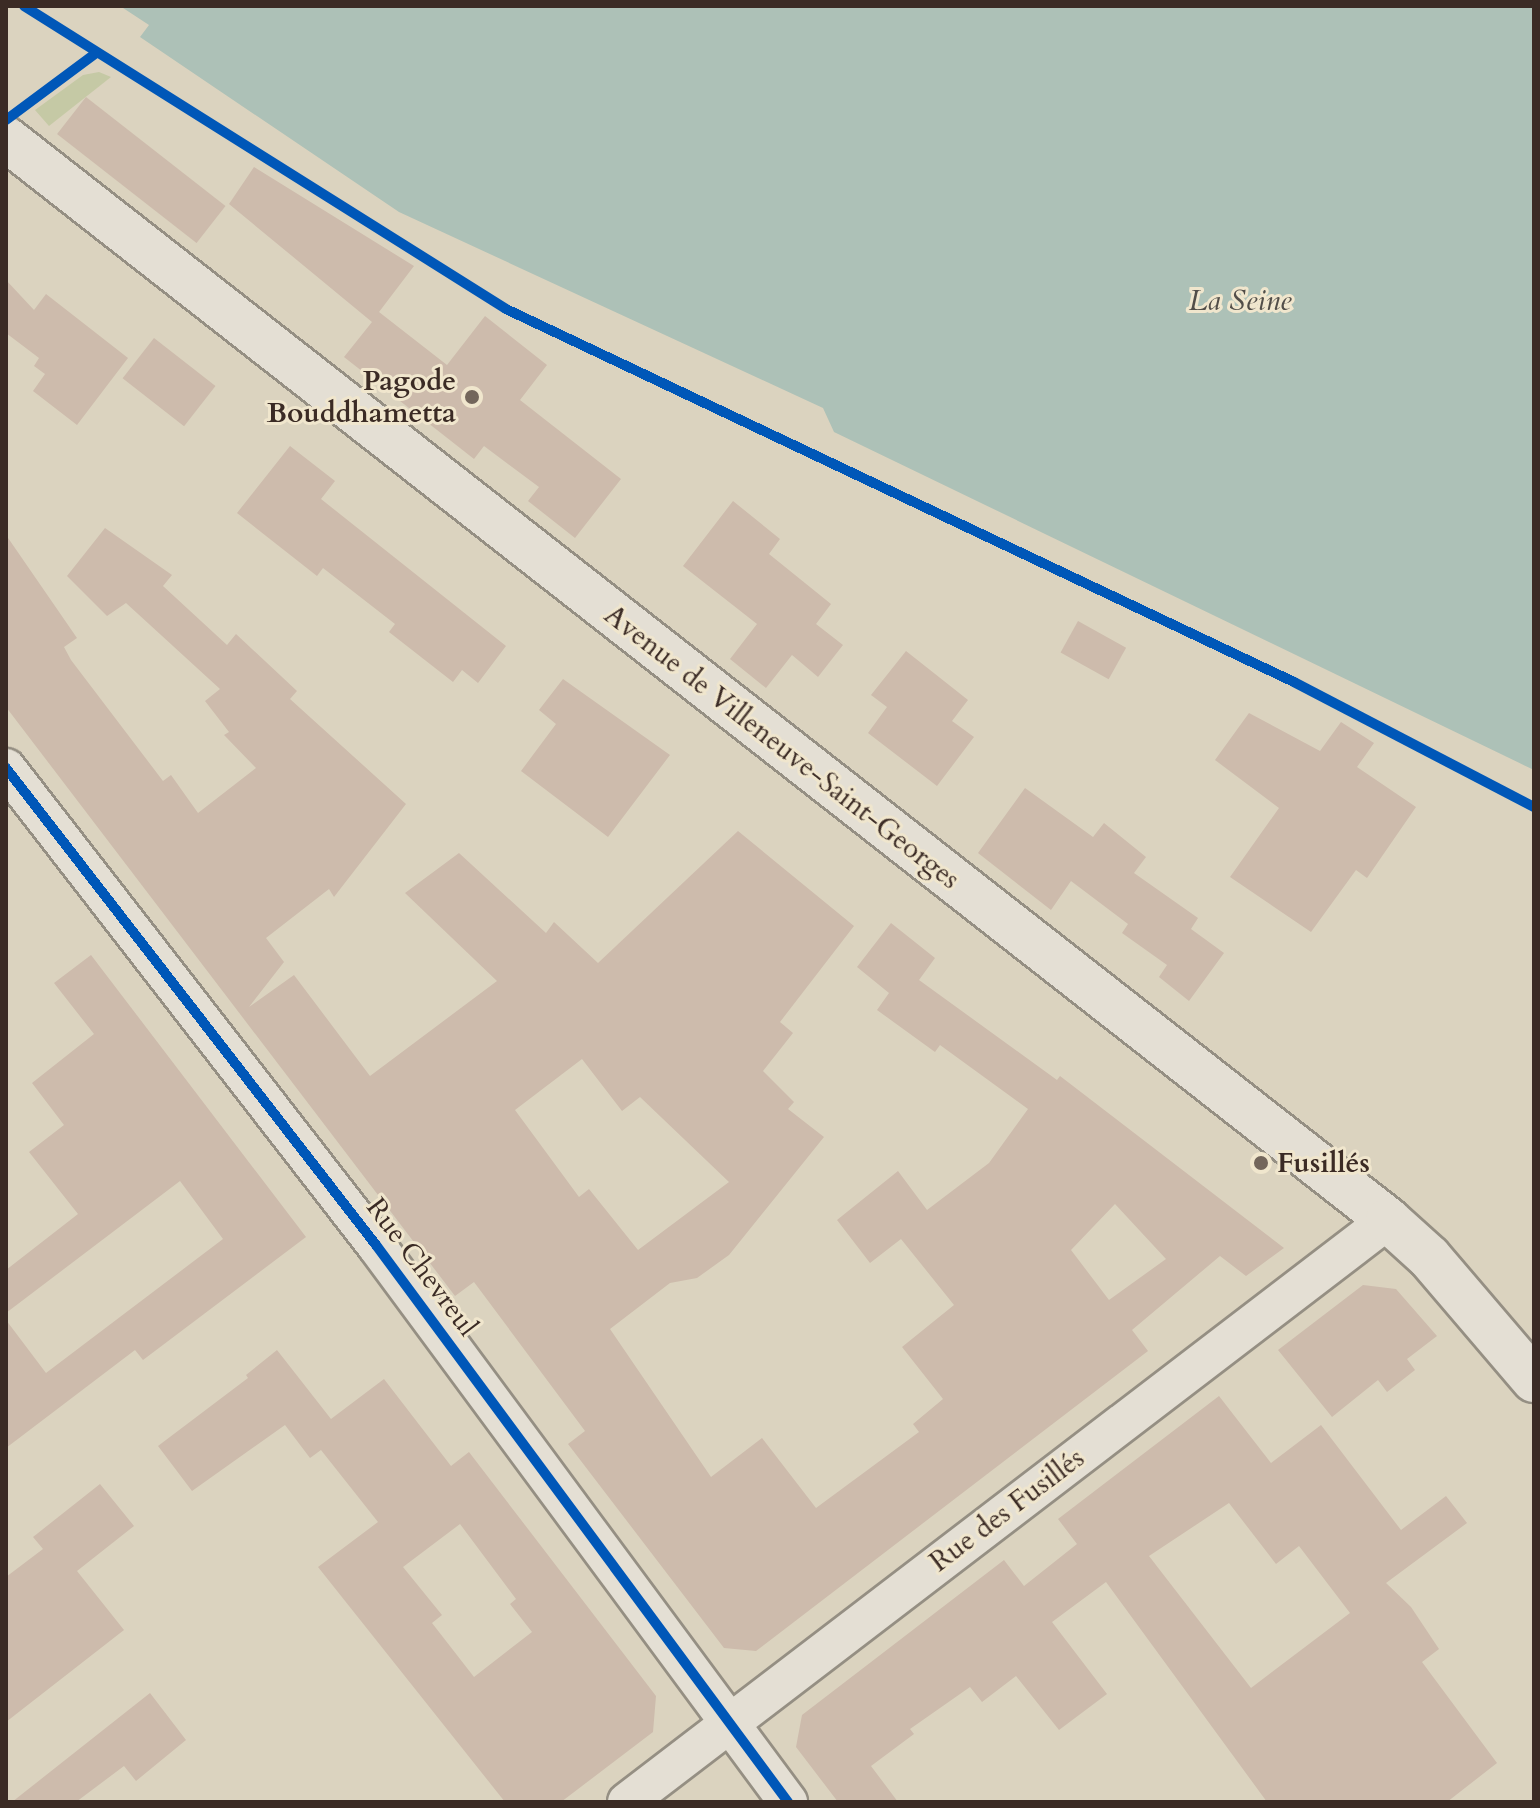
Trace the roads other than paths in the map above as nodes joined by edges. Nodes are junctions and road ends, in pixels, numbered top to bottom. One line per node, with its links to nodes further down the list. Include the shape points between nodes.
1 (6, 139): 3 (main road, Avenue de Villeneuve-Saint-Georges)
2 (6, 768): 5 (street, Rue Chevreul, via 376,1245)
3 (1388, 1220): 4 (main road, Avenue de Villeneuve-Saint-Georges, via 1429,1257); 5 (street, Rue des Fusillés)
4 (1534, 1380)
5 (727, 1724): 6 (street, Rue des Fusillés); 7 (street, Rue Chevreul)
6 (627, 1802)
7 (788, 1802)

